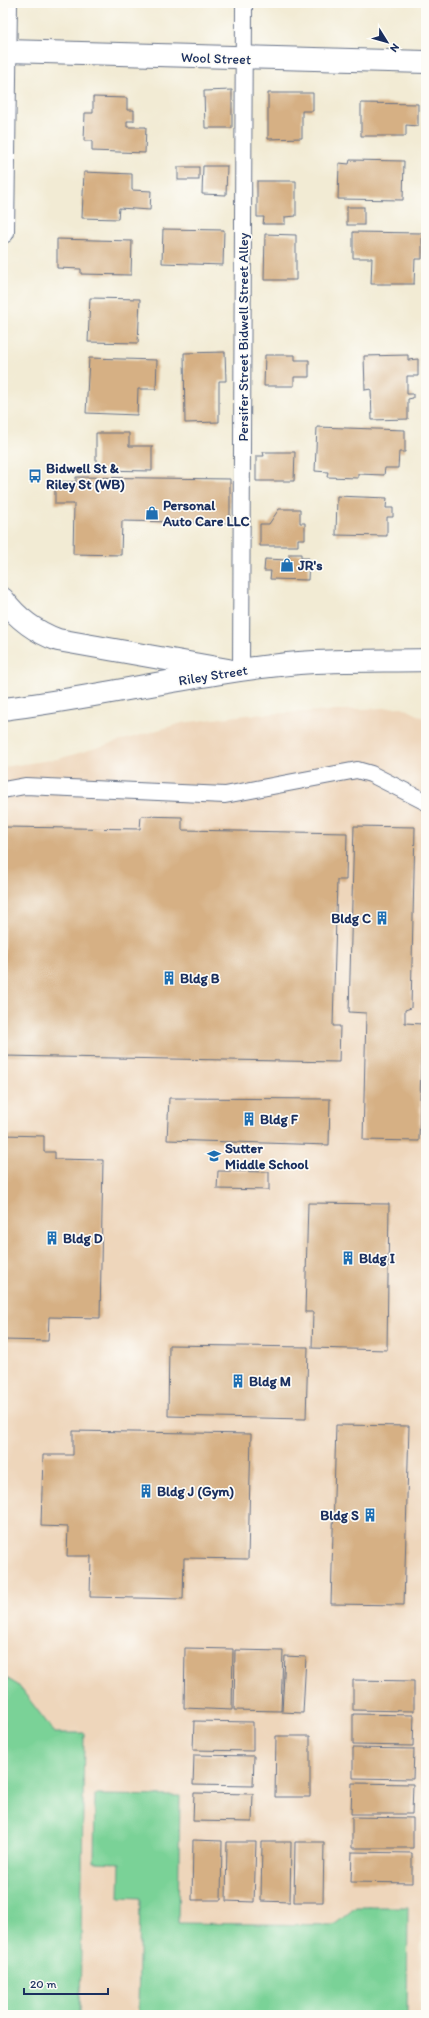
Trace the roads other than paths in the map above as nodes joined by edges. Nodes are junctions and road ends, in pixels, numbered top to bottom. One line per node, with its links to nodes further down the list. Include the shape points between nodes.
1 (6, 3): 3 (street)
2 (244, 3): 4 (lane, Persifer Street Bidwell Street Alley)
3 (6, 51): 4 (street, Wool Street); 6 (street)
4 (244, 58): 5 (street, Wool Street); 9 (lane, Persifer Street Bidwell Street Alley)
5 (426, 62)
6 (3, 232)
7 (3, 599): 9 (street, via 30,626 58,640)
8 (426, 660): 9 (street, Riley Street, via 300,663)
9 (237, 671): 10 (street, Riley Street, via 56,703)
10 (3, 709)
11 (3, 790): 12 (lane, via 25,786 225,795 357,770 371,774)
12 (426, 802)

